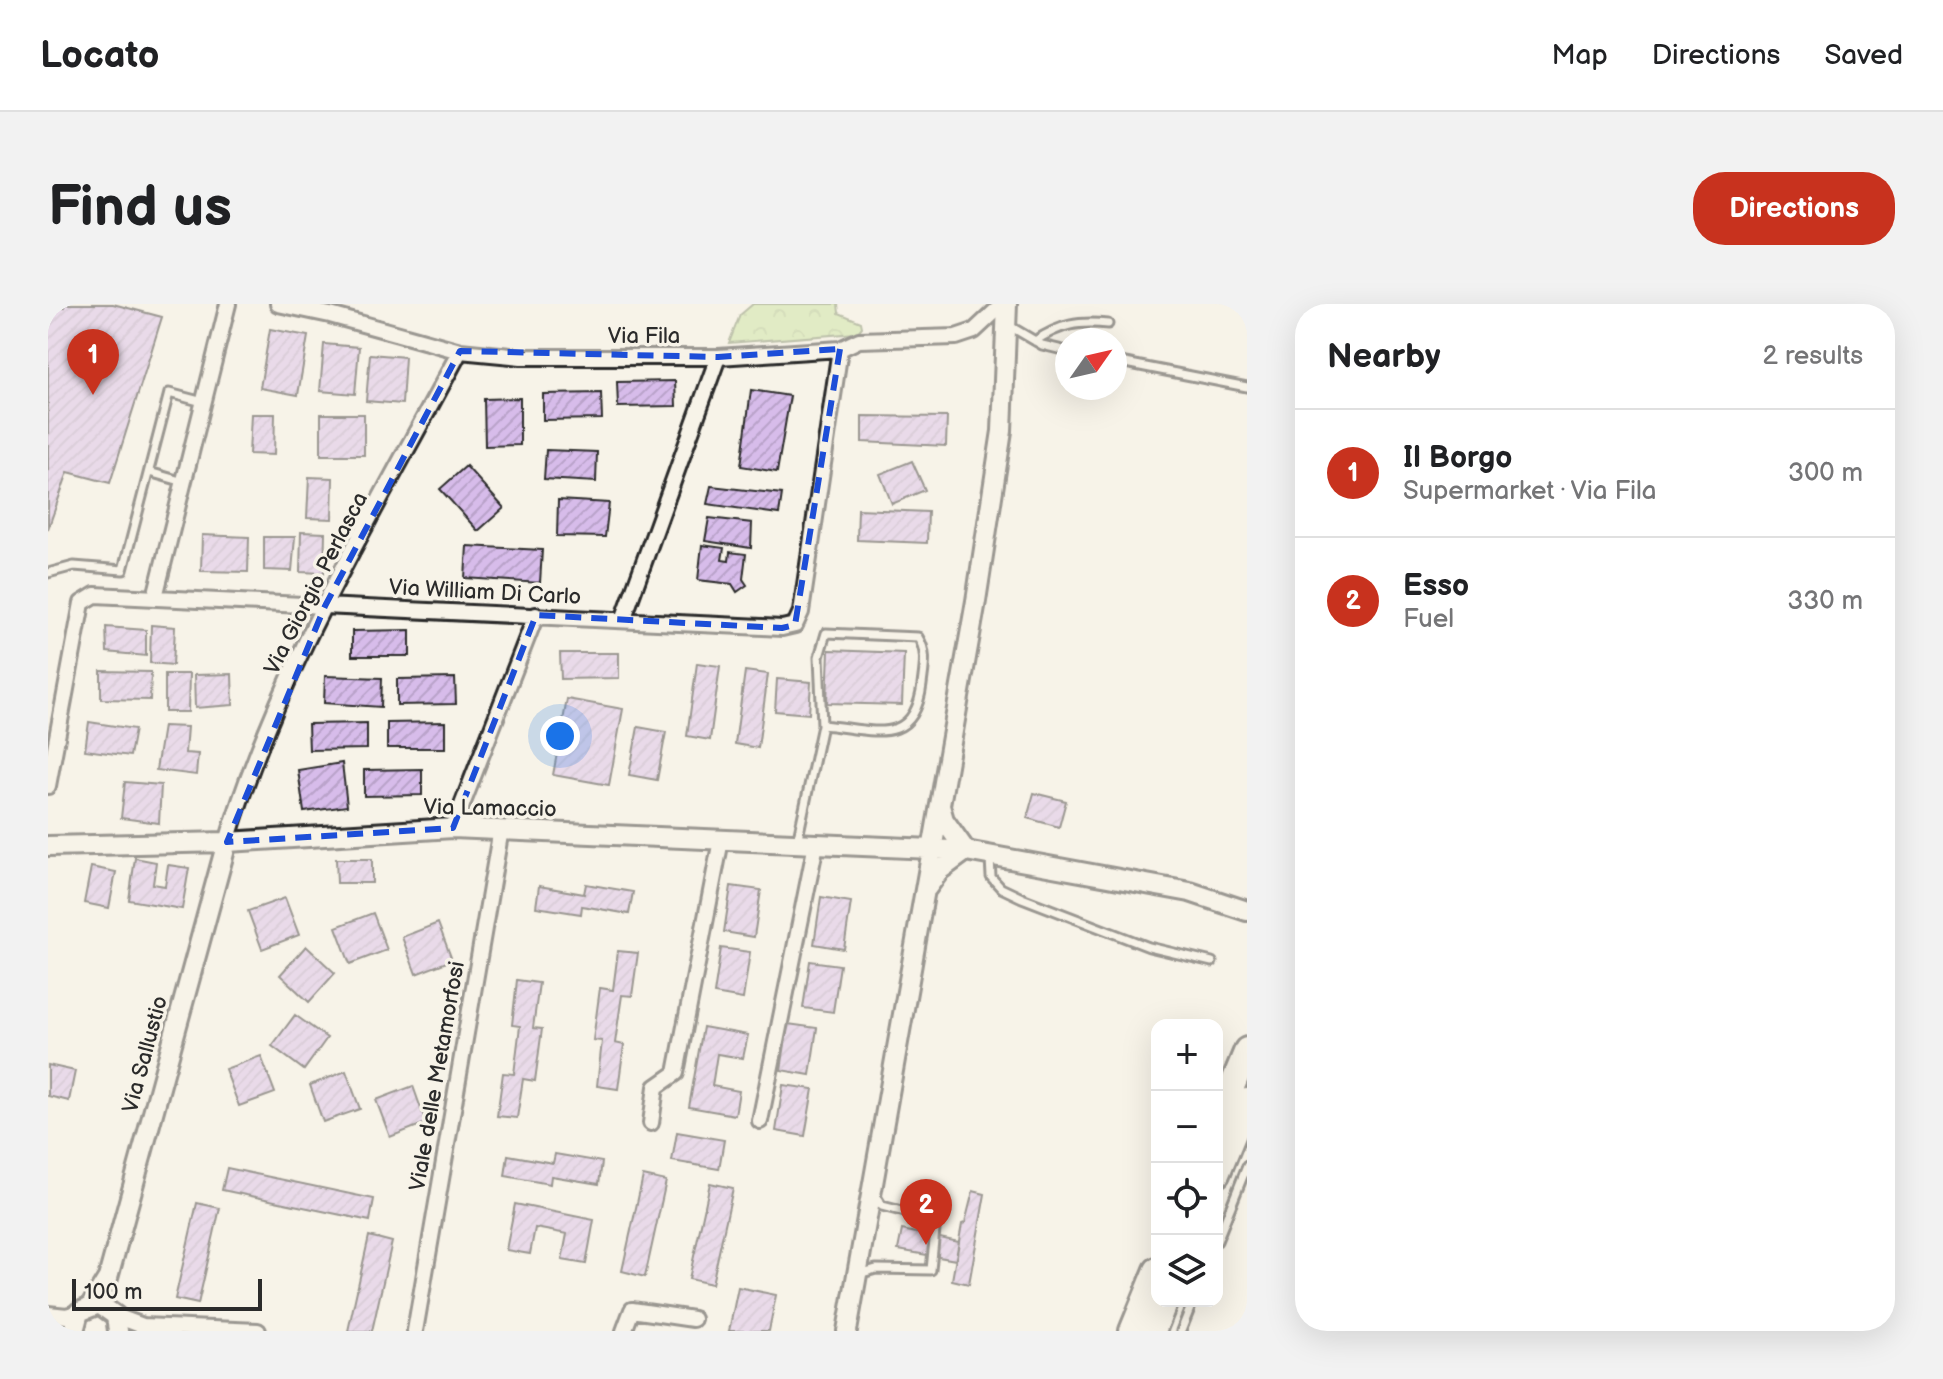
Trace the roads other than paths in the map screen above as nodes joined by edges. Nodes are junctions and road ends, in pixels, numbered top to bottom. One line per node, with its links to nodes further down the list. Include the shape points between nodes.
1 (228, 304): 13 (street)
2 (278, 304): 9 (street, Via Fila)
3 (1005, 304): 5 (street); 8 (street, Via Fila, via 974,331 956,337 859,340)
4 (1108, 324): 6 (lane, via 1064,324)
5 (1008, 325): 6 (lane); 24 (street, via 1002,431)
6 (1035, 341): 7 (lane)
7 (1055, 347)
8 (840, 349): 10 (street, Via Fila); 20 (street, Via William Di Carlo, via 795,625)
9 (460, 351): 10 (street, Via Fila, via 521,357); 18 (street, Via Giorgio Perlasca)
10 (718, 357): 20 (street)
11 (1127, 363): 12 (lane)
12 (1247, 387)
13 (203, 402): 14 (lane, via 169,393); 15 (street)
14 (149, 472): 15 (lane); 16 (lane, via 123,570 74,566)
15 (184, 482): 17 (street)
16 (48, 573)
17 (155, 597): 18 (street, Via William Di Carlo); 22 (street, Via William Di Carlo, via 95,595 82,603)
18 (325, 606): 19 (street, Via William Di Carlo); 28 (street, Via Giorgio Perlasca, via 270,727)
19 (536, 615): 20 (street, Via William Di Carlo); 25 (street)
20 (623, 620)
21 (822, 725): 21 (lane, via 819,657 826,633 918,637 926,649 919,706 909,723 898,731); 29 (lane)
22 (53, 730): 23 (street, Via William Di Carlo)
23 (48, 786)
24 (939, 803): 32 (street); 33 (street)
25 (453, 828): 26 (street, Via Lamaccio); 28 (street, Via Lamaccio)
26 (501, 829): 27 (street, Via Lamaccio); 56 (street, Viale delle Metamorfosi)
27 (721, 840): 29 (street, Via Lamaccio); 42 (street, via 676,1073 656,1087)
28 (227, 842): 31 (street, Via Lamaccio); 48 (street, Via Sallustio)
29 (797, 843): 30 (street, Via Lamaccio)
30 (816, 844): 32 (street, Via Lamaccio); 41 (street)
31 (48, 846)
32 (932, 849): 33 (street, Via Lamaccio); 35 (street)
33 (966, 851): 34 (street, Via Lamaccio); 35 (street, via 940,870)
34 (989, 855): 36 (street, Via Lamaccio, via 1190,892); 37 (lane, via 991,877 1001,888 1149,947)
35 (923, 894): 45 (street)
36 (1247, 911)
37 (1212, 962)
38 (1247, 1050): 40 (highway)
39 (1247, 1101): 43 (highway)
40 (1223, 1108)
41 (760, 1121)
42 (651, 1123)
43 (1222, 1163)
44 (1247, 1166): 46 (lane)
45 (871, 1190): 47 (street); 47 (lane, via 882,1206 936,1220 931,1270)
46 (1219, 1235)
47 (857, 1274): 61 (street)
48 (108, 1278): 52 (street, Via Sallustio); 55 (street, Via Sallustio)
49 (1151, 1285): 62 (highway)
50 (1163, 1307): 63 (highway)
51 (1191, 1307): 64 (lane)
52 (85, 1308): 53 (street, via 67,1316); 55 (street); 57 (street, Via Sallustio)
53 (48, 1314): 57 (street)
54 (693, 1319): 60 (street, via 632,1310)
55 (118, 1322): 58 (street)
56 (416, 1324): 59 (street)
57 (73, 1331)
58 (258, 1331)
59 (407, 1331)
60 (624, 1331)
61 (847, 1331)
62 (1132, 1331)
63 (1153, 1331)
64 (1181, 1331)

